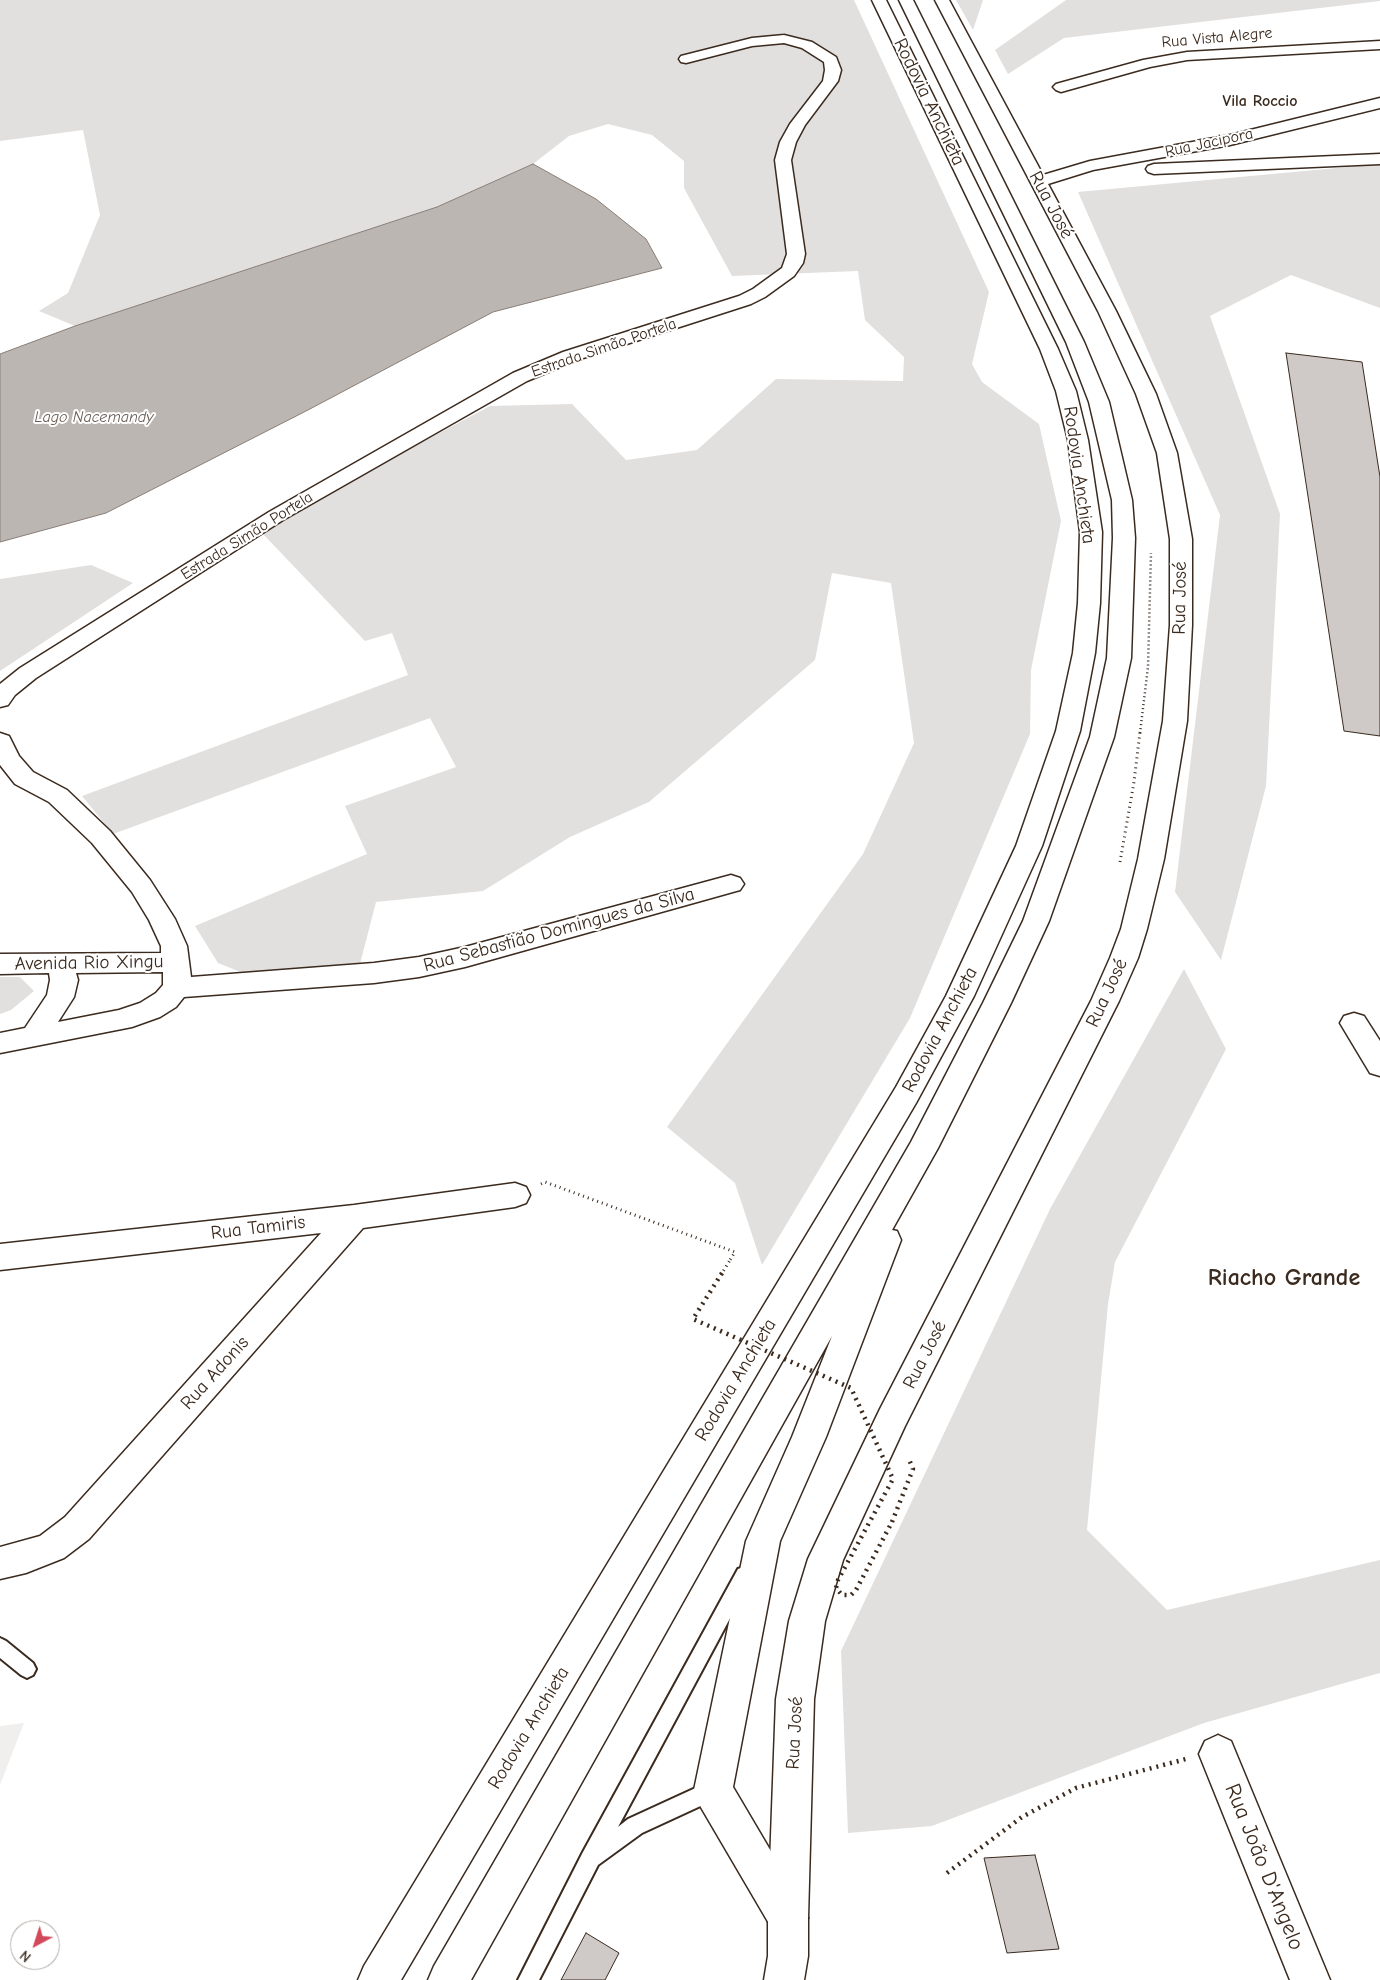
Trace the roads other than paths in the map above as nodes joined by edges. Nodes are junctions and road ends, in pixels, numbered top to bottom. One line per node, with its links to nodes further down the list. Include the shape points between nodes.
1 (879, 0): 33 (main road, Rodovia Anchieta, via 1049,349 1066,391 1078,440 1091,532 1084,653 1068,731 1029,846 960,996 906,1095)
2 (906, 0): 21 (main road, Rodovia Anchieta, via 1078,351 1099,402 1122,500 1124,538 1119,658 1102,736 1036,921)
3 (942, 0): 10 (main road, Rua José)
4 (1380, 45): 6 (main road, Rua Vista Alegre, via 1187,56 1148,63)
5 (686, 59): 11 (main road, Estrada Simão Portela, via 752,42 784,39 806,44 831,60 834,70 830,81 798,124 783,160 796,254 788,272 744,300 570,356 520,377 276,516 28,673)
6 (1061, 87)
7 (1380, 103): 9 (main road, Rua Jacipora, via 1230,140)
8 (1380, 159): 9 (main road, via 1142,169)
9 (1090, 166): 10 (main road, Rua Jacipora)
10 (1039, 182): 32 (main road, Rua José, via 1107,311 1146,394 1166,453 1181,539 1181,625 1175,721 1151,859 1124,958 892,1419 826,1559 807,1621 795,1700)
11 (0, 700)
12 (6, 762): 16 (main road, via 58,796 101,837 141,886 174,946)
13 (731, 884): 16 (main road, Rua Sebastião Domingues da Silva, via 419,967 374,973)
14 (0, 964): 15 (main road, Avenida Rio Xingu)
15 (61, 964): 16 (main road, Avenida Rio Xingu); 18 (main road, via 64,980 60,997)
16 (177, 975): 18 (main road, via 166,1000 150,1010 122,1020)
17 (1354, 1023): 20 (main road)
18 (34, 1036): 19 (main road)
19 (0, 1043)
20 (1380, 1065)
21 (923, 1148): 25 (main road); 34 (main road, Rodovia Anchieta)
22 (515, 1195): 23 (main road, Rua Tamiris)
23 (354, 1217): 24 (main road, Rua Tamiris); 26 (main road, Rua Adonis, via 77,1528 52,1546)
24 (0, 1257)
25 (763, 1541): 30 (main road); 31 (lane)
26 (0, 1563)
27 (0, 1647): 28 (lane)
28 (27, 1669)
29 (1218, 1754): 37 (main road, Rua João D'Angelo)
30 (713, 1790): 31 (lane, via 635,1826); 32 (main road)
31 (590, 1859): 35 (lane)
32 (788, 1918): 36 (main road, Rua José)
33 (378, 1980)
34 (448, 1980)
35 (528, 1980)
36 (784, 1980)
37 (1310, 1980)

